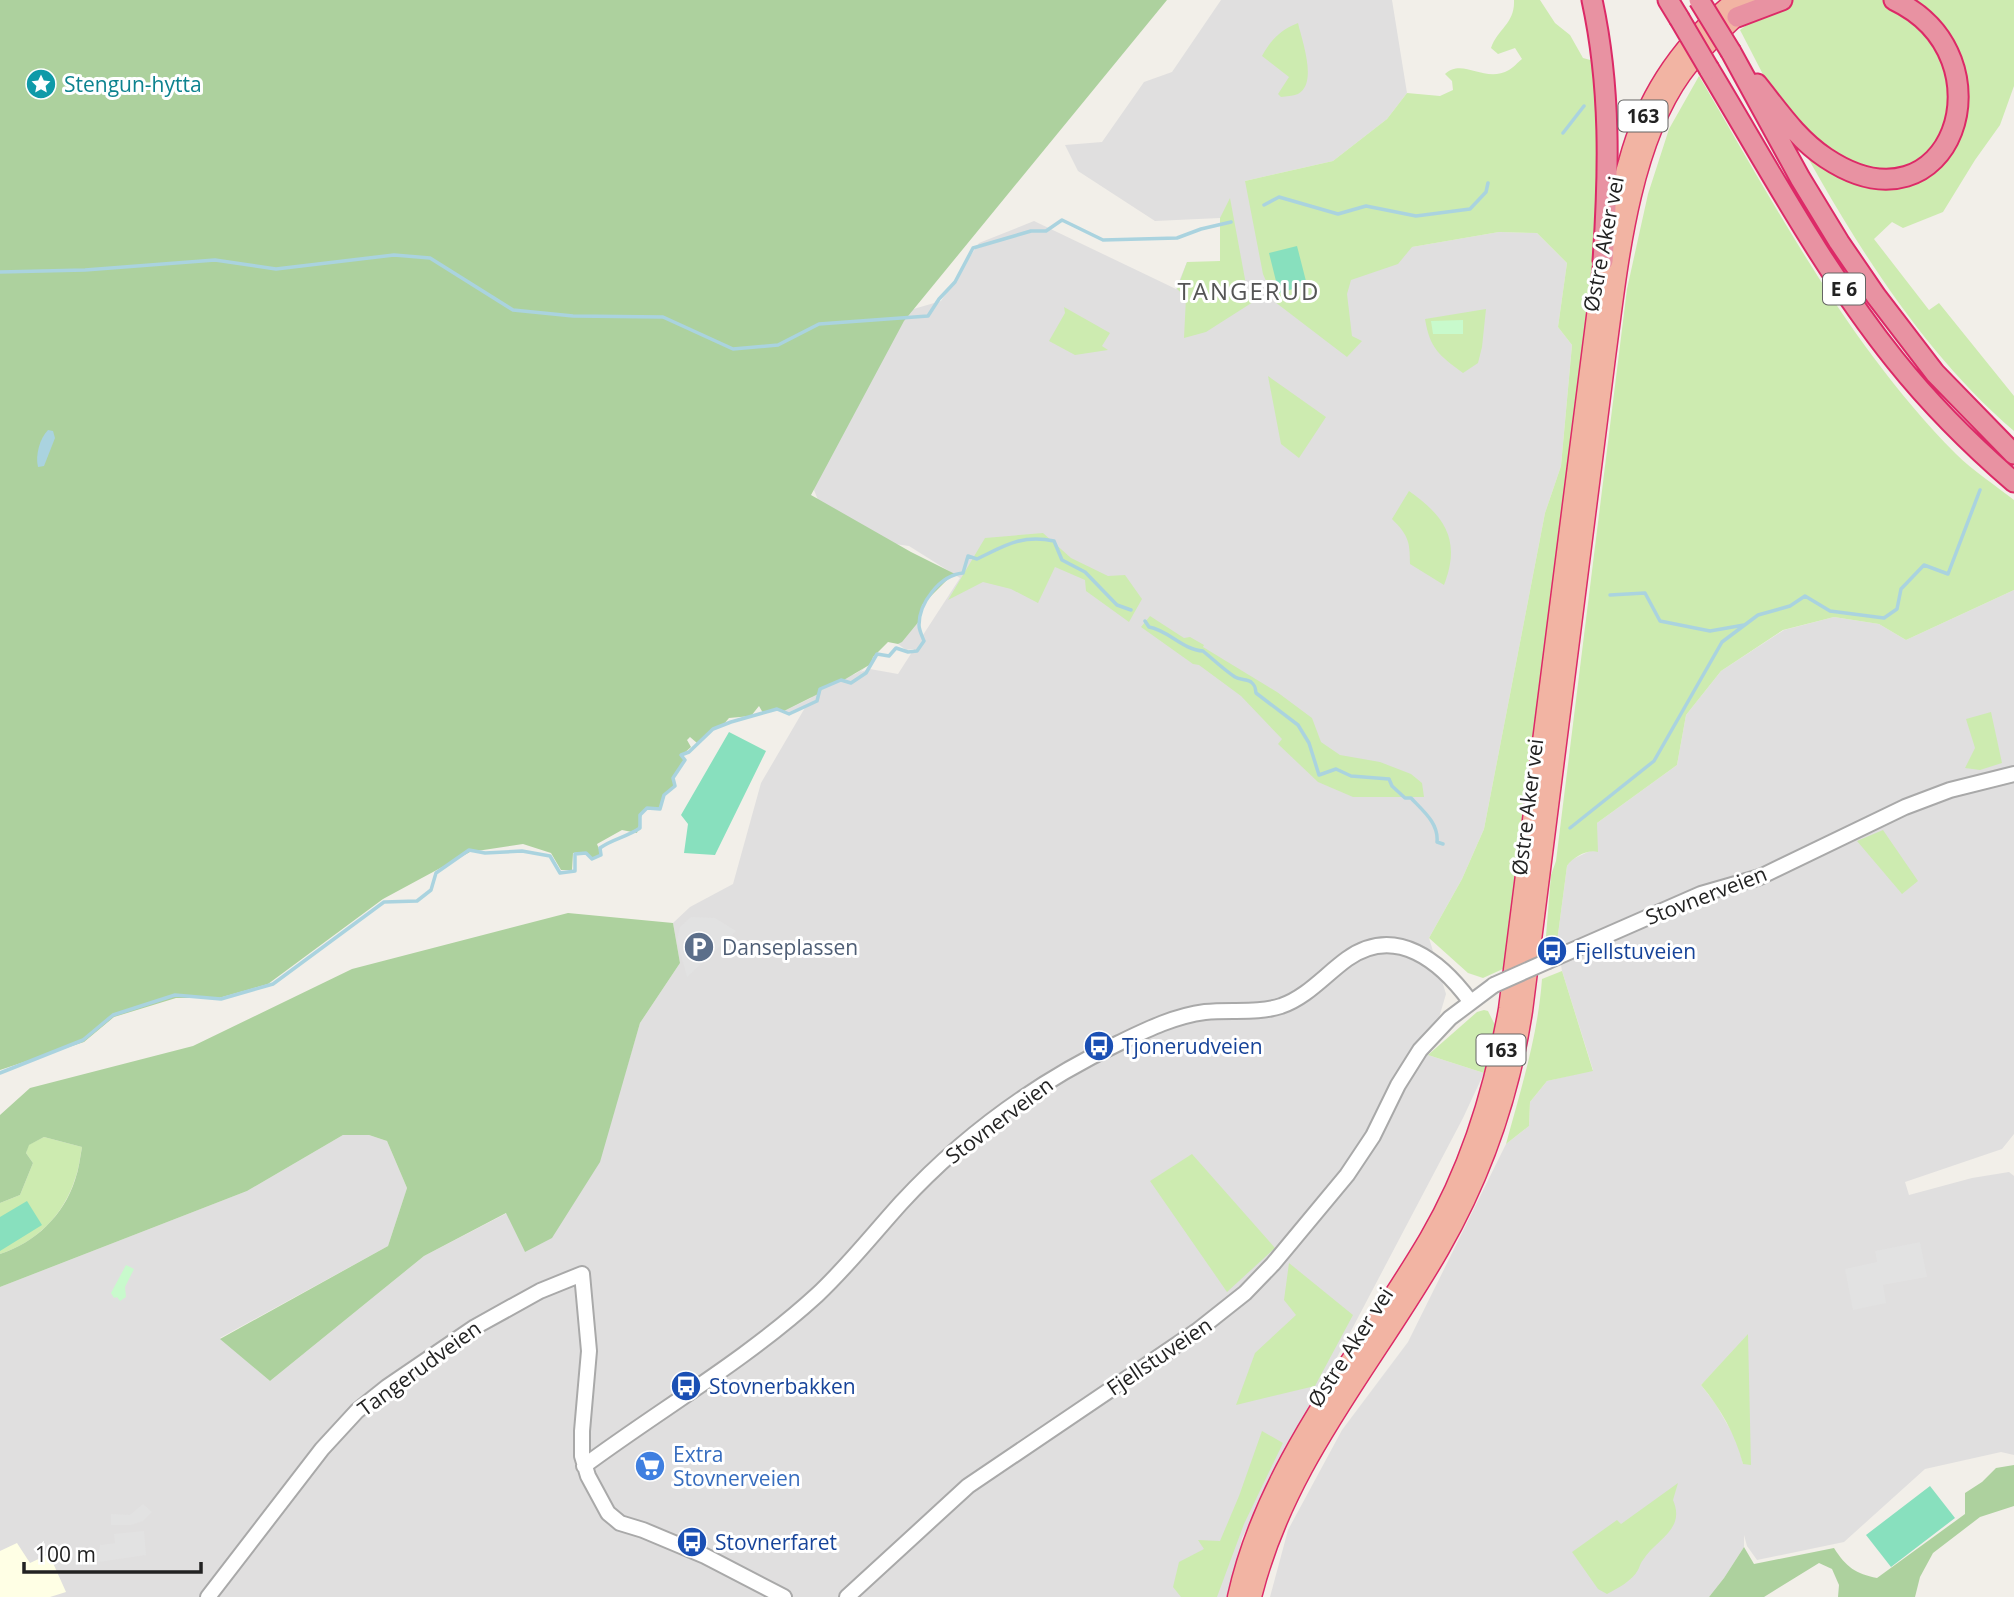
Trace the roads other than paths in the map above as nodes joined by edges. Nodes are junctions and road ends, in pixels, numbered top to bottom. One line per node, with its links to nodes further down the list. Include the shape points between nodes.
1 (1592, 0): 9 (highway, via 1608,127)
2 (1668, 0): 11 (highway, E 6, bridge, via 1807,233 1876,335 1970,444)
3 (1699, 0): 8 (highway, E 6, bridge)
4 (1753, 0): 7 (highway, Østre Aker vei / 163)
5 (1782, 0): 7 (highway)
6 (1894, 0): 8 (highway, E 6, via 1947,33 1962,53 1973,90 1972,111 1961,138 1944,159 1920,173 1876,178 1825,158 1798,135)
7 (1737, 8): 9 (highway, Østre Aker vei / 163, via 1703,29 1686,47 1644,112); 19 (highway, Østre Aker vei / 163, via 1665,102 1648,141 1630,209 1612,312 1523,1011 1498,1123 1473,1186 1440,1249 1302,1467 1276,1524)
8 (1732, 54): 10 (highway, E 6, via 1800,178 1876,296 1935,373)
9 (1603, 261): 18 (highway, Østre Aker vei / 163, via 1508,1009 1491,1093 1468,1159 1434,1229 1317,1411 1277,1483)
10 (2014, 454)
11 (2014, 482)
12 (2014, 774): 13 (street, Stovnerveien, bridge, via 1905,807 1760,877 1701,894 1494,985)
13 (1470, 1001): 14 (street, Stovnerveien, via 1438,965 1415,951 1384,946 1348,958 1290,1002 1262,1010 1207,1012 1175,1019 1116,1044 1041,1085 1002,1113 902,1202 820,1293); 17 (street, Fjellstuveien, via 1420,1050 1347,1175 1245,1293 1197,1331 968,1486)
14 (584, 1465): 15 (street, Tangerudveien, via 589,1350 582,1275 540,1291 475,1327 357,1411 322,1449); 16 (street, via 608,1513 620,1523 705,1556)
15 (208, 1597)
16 (783, 1597)
17 (847, 1597)
18 (1237, 1597)
19 (1252, 1597)

